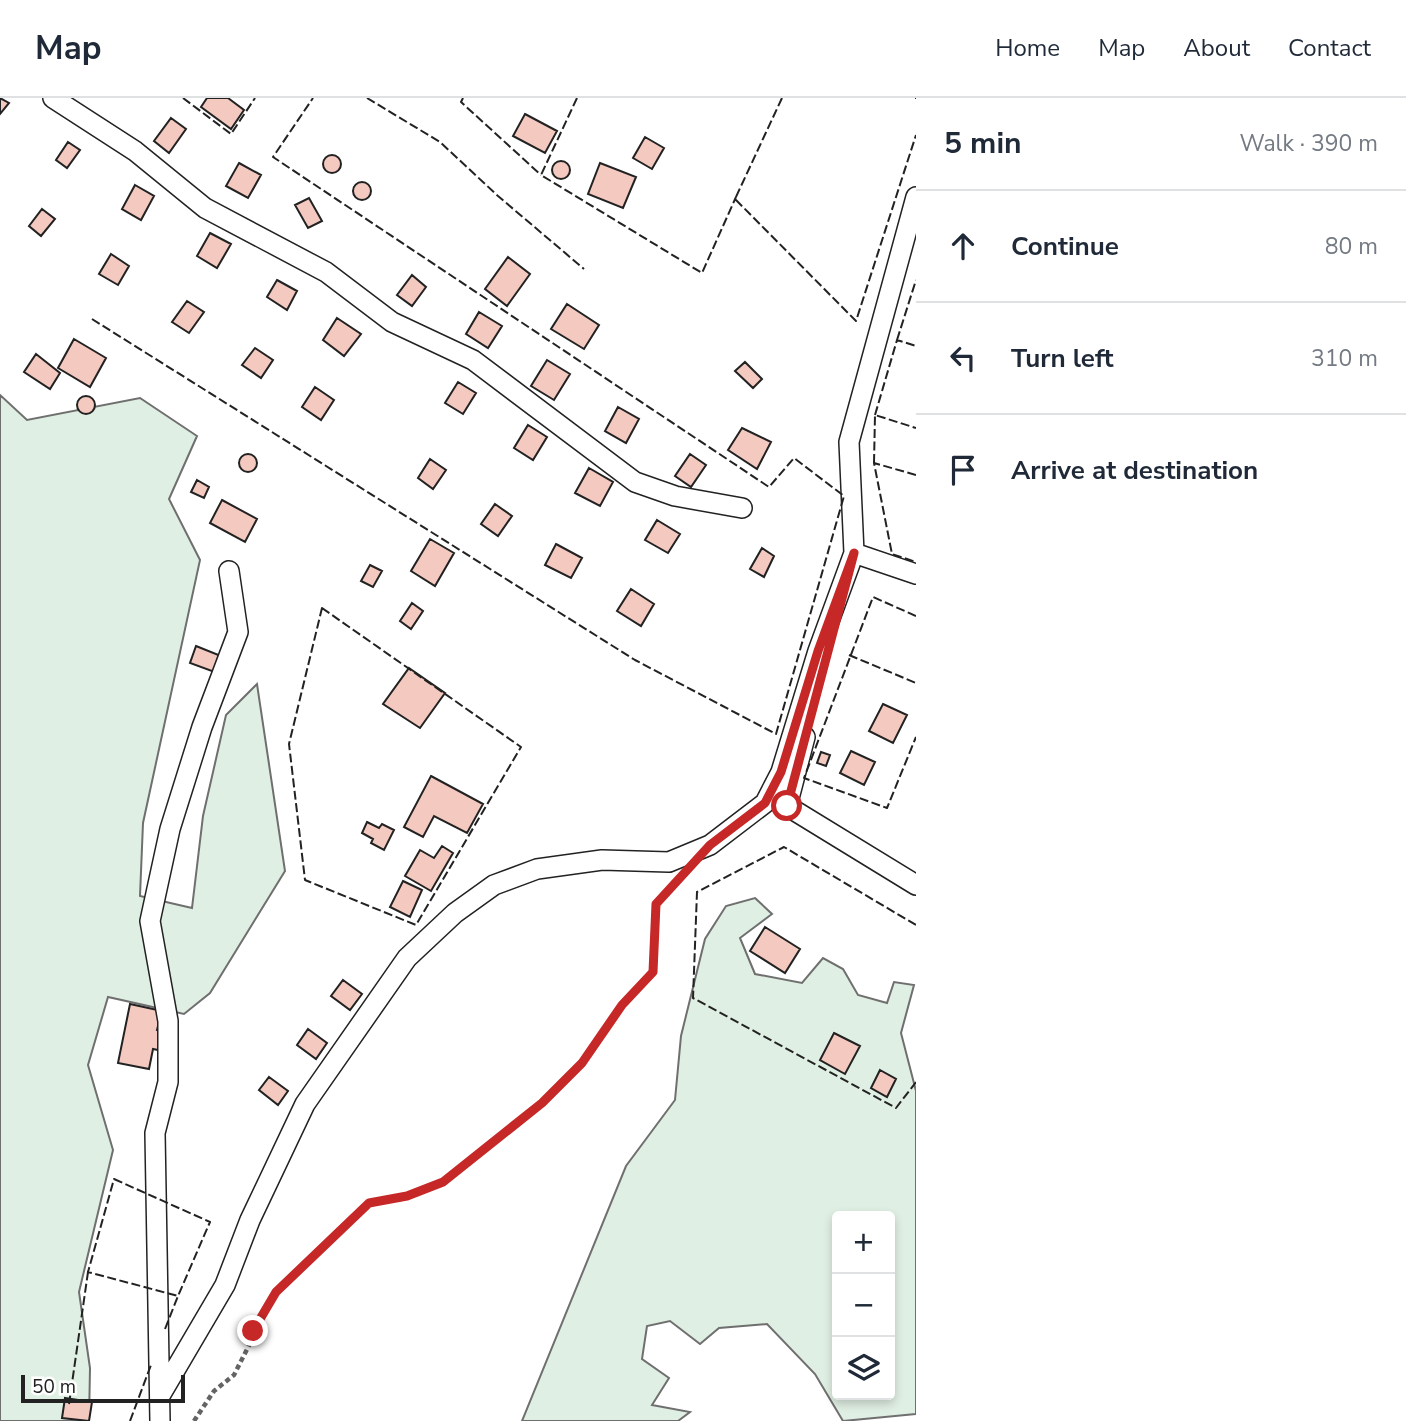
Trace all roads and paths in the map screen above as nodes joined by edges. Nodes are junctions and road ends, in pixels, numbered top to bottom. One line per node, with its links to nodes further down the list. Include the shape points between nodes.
1 (53, 98): 3 (street, via 135,151 205,208 326,272 392,322 473,360 635,482 675,496)
2 (916, 197): 4 (street, via 849,442)
3 (742, 508)
4 (854, 553): 6 (street); 8 (street, via 787,806); 9 (street, via 781,772 765,803 710,845 669,862 602,860 537,869 494,885 455,913 407,958 306,1104 250,1220 225,1285)
5 (229, 571): 9 (street, via 239,632 202,727 170,830 150,921 168,1021 168,1082 155,1133)
6 (916, 574)
7 (683, 875): 11 (path, via 656,904 653,972 622,1005 582,1063 542,1103 443,1182 407,1196 369,1203 337,1231 276,1292 234,1375 214,1391)
8 (916, 885)
9 (161, 1394): 10 (street)
10 (160, 1421)
11 (194, 1421)

